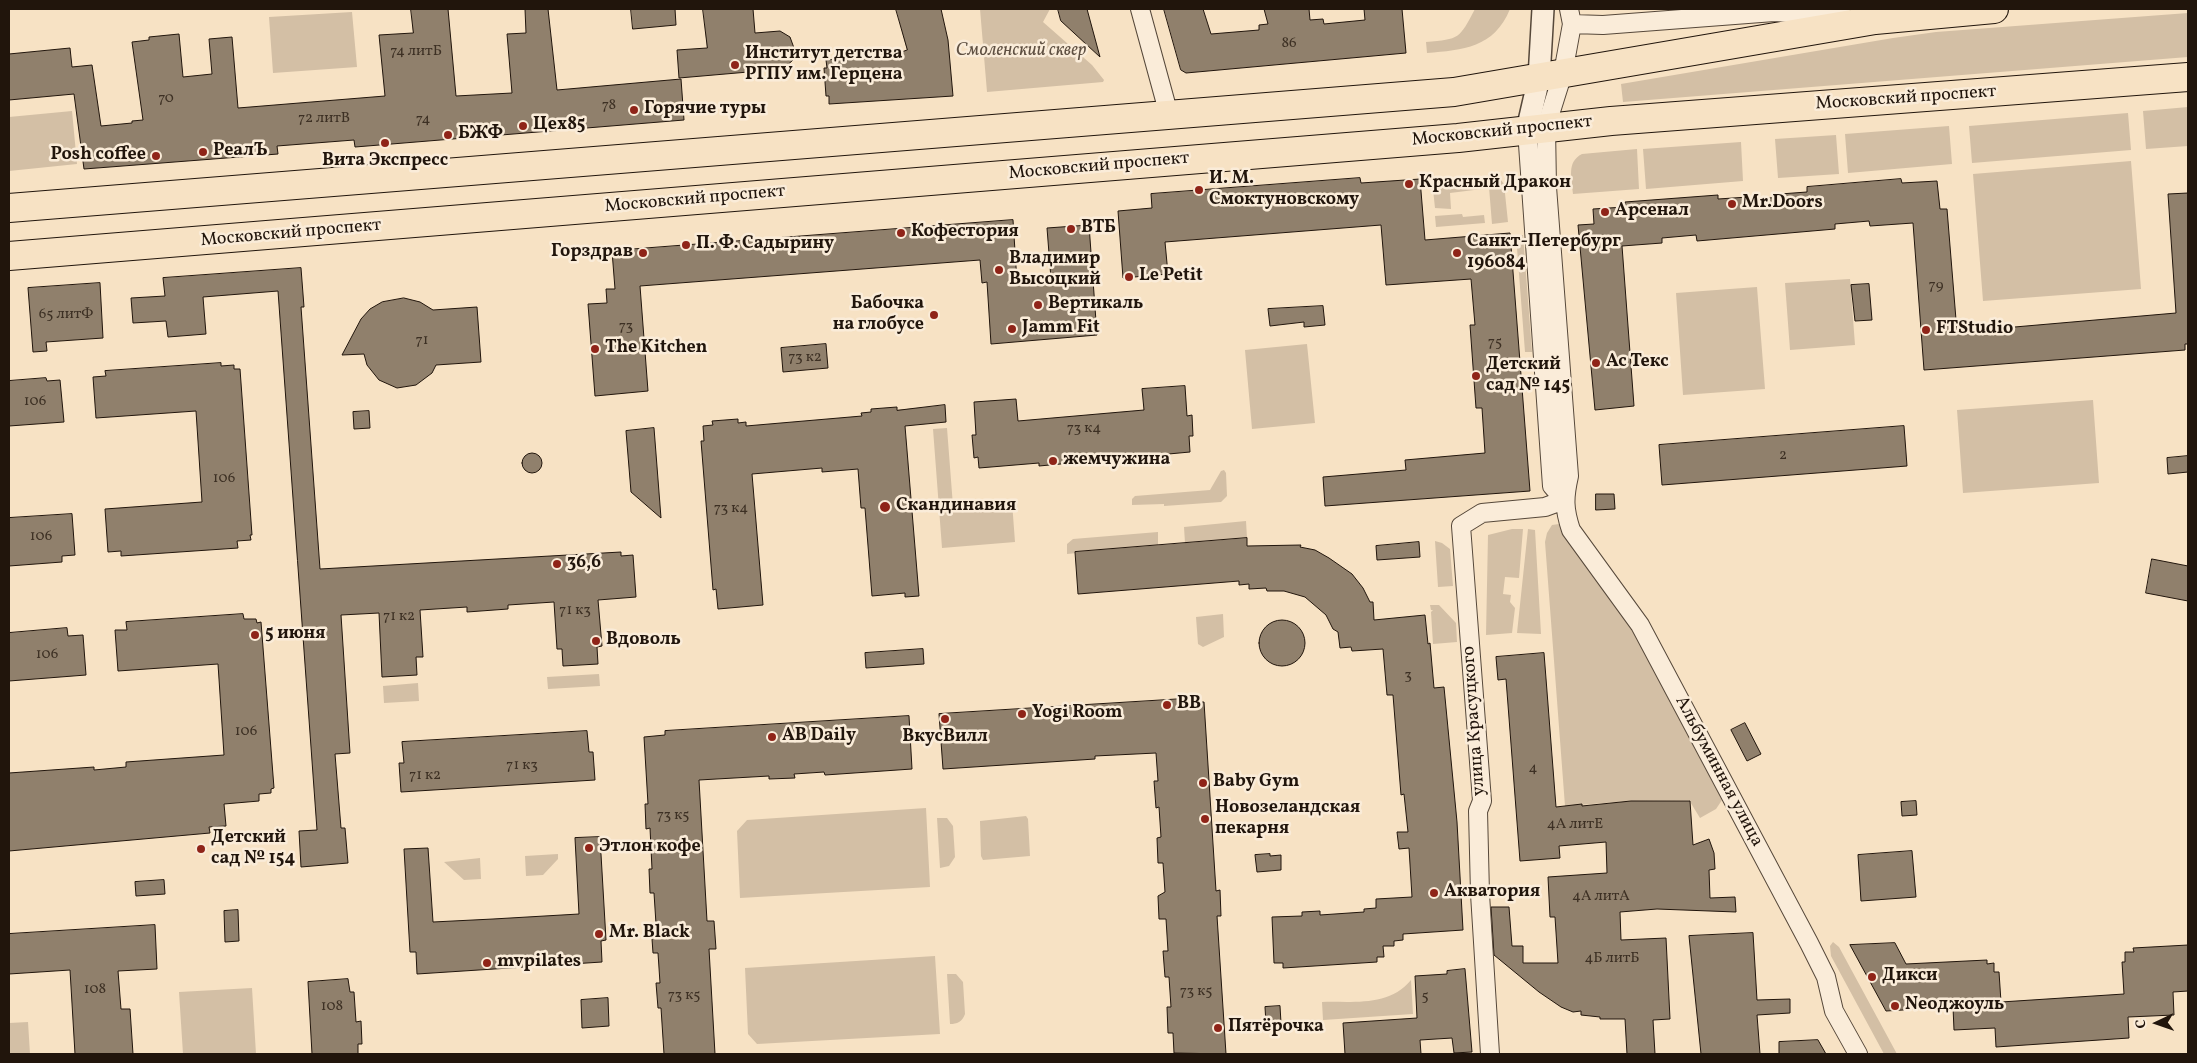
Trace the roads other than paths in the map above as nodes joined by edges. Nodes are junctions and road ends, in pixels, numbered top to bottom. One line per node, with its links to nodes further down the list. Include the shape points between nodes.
1 (1140, 9): 8 (street)
2 (1543, 9): 6 (street)
3 (1994, 9): 5 (main road)
4 (1571, 17): 5 (street, via 1603,24 1774,12); 6 (street)
5 (1875, 20): 6 (main road)
6 (1551, 76): 8 (main road, via 1454,92); 9 (street)
7 (2188, 77): 9 (main road, Московский проспект)
8 (1169, 115): 10 (main road)
9 (1537, 128): 11 (main road, Московский проспект, via 1384,144); 12 (street, via 1547,186 1569,476)
10 (9, 208)
11 (9, 256)
12 (1564, 500): 13 (street, улица Красуцкого, via 1545,507 1482,512 1461,526 1482,800 1478,811 1480,894); 14 (street, Альбуминная улица, via 1571,530 1640,625 1733,798 1822,968 1834,1011)
13 (1490, 1054)
14 (1858, 1054)

